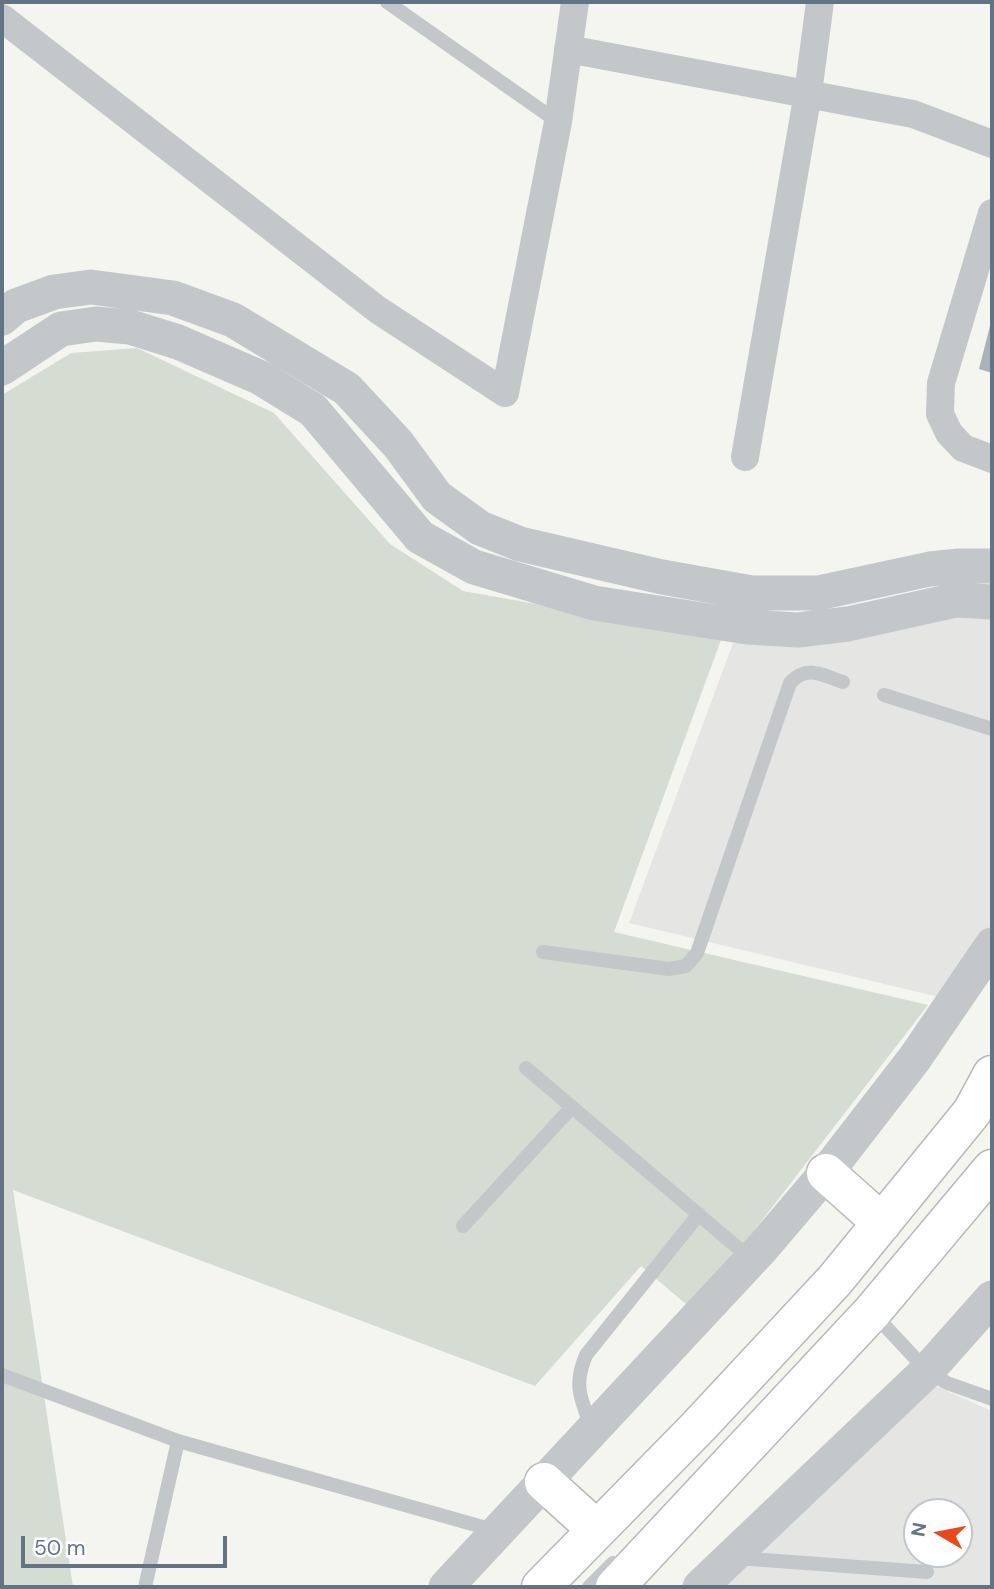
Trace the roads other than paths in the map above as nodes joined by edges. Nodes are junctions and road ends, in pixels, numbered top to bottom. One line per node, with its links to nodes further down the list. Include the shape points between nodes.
1 (387, 2): 7 (lane)
2 (575, 2): 5 (street)
3 (820, 2): 6 (street)
4 (2, 18): 7 (street, via 378,310 505,393)
5 (568, 49): 6 (street); 7 (street)
6 (808, 93): 8 (street, via 914,114); 12 (street)
7 (558, 122)
8 (992, 144)
9 (992, 213): 13 (street, via 941,383 940,414 963,448)
10 (2, 318): 14 (street, via 16,306 54,292 90,288 173,298 233,320 347,389 398,444 437,497 480,528 520,544 662,578 763,594 818,593 930,569)
11 (2, 368): 15 (street, via 61,329 73,327 130,327 178,342 261,378 313,410 420,537 474,567 594,603 798,629 848,624 956,600)
12 (745, 457)
13 (992, 459)
14 (992, 566)
15 (992, 602)
16 (843, 682): 20 (lane, via 809,672 798,674 790,683 697,953 686,967 670,969)
17 (884, 695): 18 (lane)
18 (992, 729)
19 (992, 945): 24 (street, via 915,1058)
20 (543, 952)
21 (526, 1068): 23 (lane)
22 (992, 1074): 27 (highway, via 972,1112)
23 (572, 1107): 26 (lane); 28 (lane)
24 (826, 1173): 27 (highway); 29 (street)
25 (987, 1178): 30 (highway); 35 (lane)
26 (698, 1214): 29 (lane); 36 (lane, via 586,1355 578,1374 578,1393)
27 (881, 1223): 40 (highway, via 835,1280 699,1426)
28 (463, 1226)
29 (752, 1259): 36 (street)
30 (863, 1296): 32 (lane); 46 (lane); 48 (highway)
31 (992, 1298): 32 (street)
32 (927, 1371): 34 (lane); 41 (street)
33 (2, 1375): 37 (lane)
34 (992, 1399)
35 (759, 1412)
36 (592, 1430): 38 (street)
37 (178, 1441): 39 (lane); 43 (lane)
38 (544, 1482): 39 (street); 40 (highway)
39 (498, 1532): 44 (street)
40 (612, 1539): 45 (highway); 47 (lane)
41 (731, 1558): 42 (lane); 49 (street)
42 (927, 1572)
43 (145, 1587)
44 (446, 1587)
45 (541, 1587)
46 (557, 1587)
47 (589, 1587)
48 (615, 1587)
49 (700, 1587)

